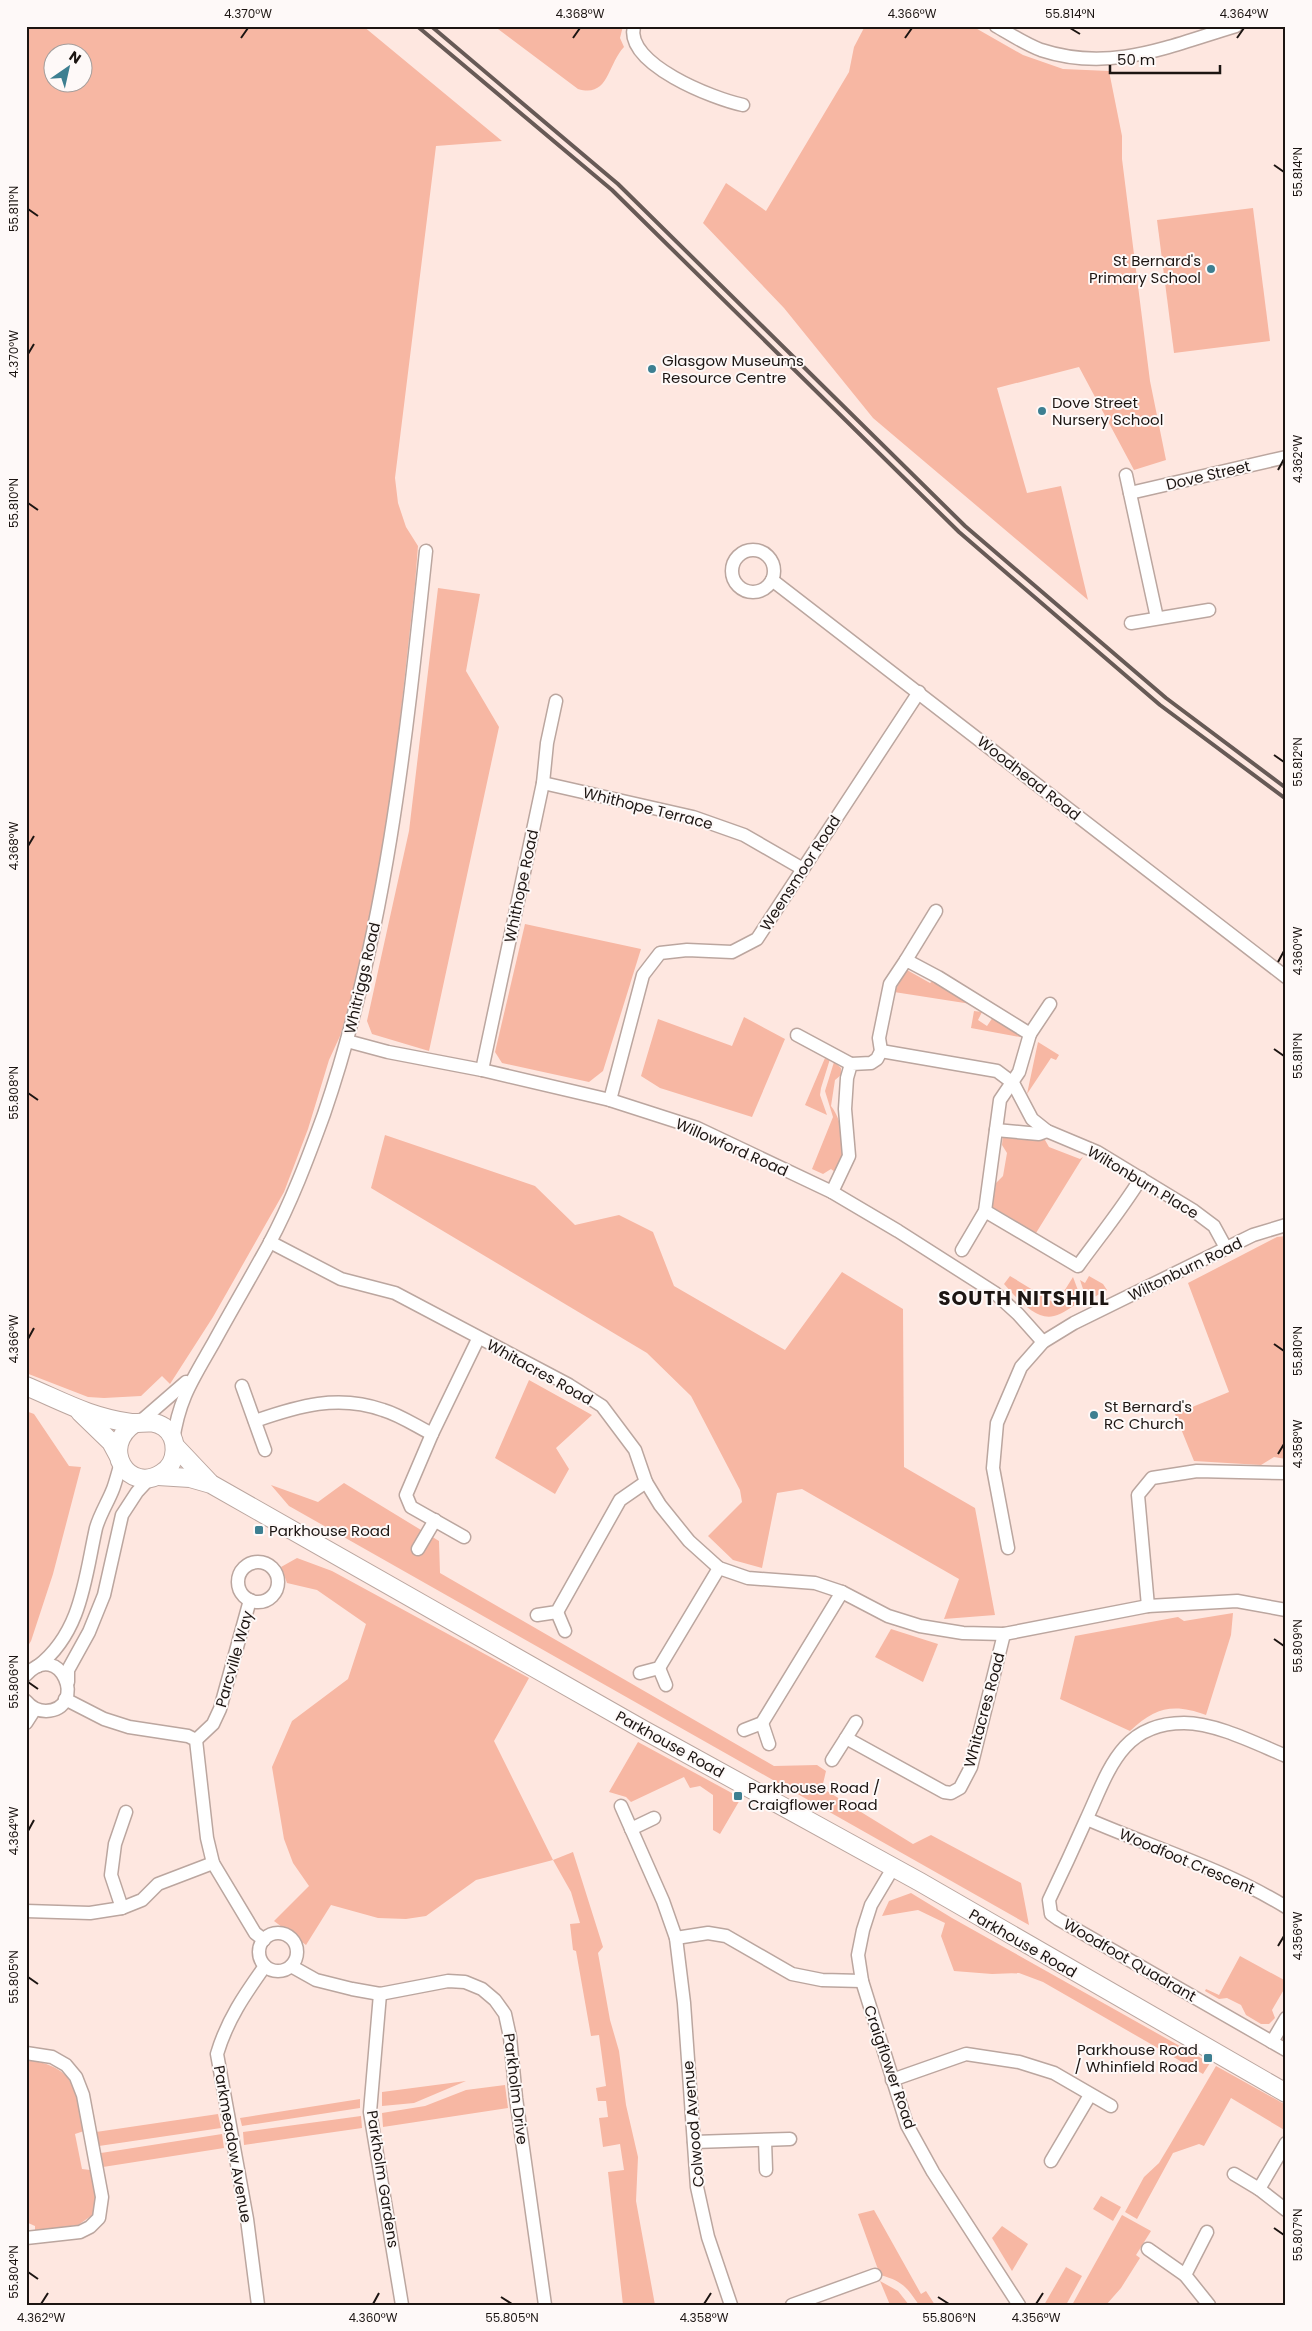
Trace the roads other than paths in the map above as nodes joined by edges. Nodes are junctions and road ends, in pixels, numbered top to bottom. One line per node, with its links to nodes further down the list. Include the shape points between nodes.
1 (634, 26): 4 (street, via 634,42 645,57 710,95)
2 (996, 26): 3 (street, via 1039,49 1080,58 1109,60 1138,55)
3 (1236, 26)
4 (743, 105)
5 (1286, 457): 7 (street, Dove Street)
6 (1126, 476): 7 (street)
7 (1130, 493): 11 (street)
8 (426, 551): 23 (street, Whitriggs Road, via 384,881)
9 (772, 580): 13 (street, Woodhead Road)
10 (1209, 610): 11 (street)
11 (1157, 618): 12 (street)
12 (1132, 623)
13 (919, 692): 16 (street, Weensmoor Road); 19 (street, Woodhead Road)
14 (556, 701): 15 (street, Whithope Road)
15 (543, 783): 16 (street, Whithope Terrace, via 693,817 744,835); 26 (street, Whithope Road)
16 (803, 870): 28 (street, Weensmoor Road, via 757,939 732,952 687,950 660,953 643,975)
17 (936, 911): 18 (street)
18 (906, 960): 21 (street); 24 (street, via 890,984 879,1038)
19 (1286, 977)
20 (1050, 1004): 21 (street)
21 (1030, 1034): 27 (street, via 1019,1072)
22 (797, 1035): 25 (street)
23 (347, 1041): 26 (street, Willowford Road); 35 (street, Whitriggs Road, via 323,1115)
24 (881, 1051): 25 (street, via 871,1063); 27 (street, via 997,1071)
25 (851, 1064): 32 (street, via 845,1109 849,1156)
26 (482, 1070): 28 (street, Willowford Road)
27 (1012, 1083): 29 (street, via 1000,1100); 30 (street, Wiltonburn Place, via 1032,1119)
28 (610, 1100): 32 (street, Willowford Road, via 697,1128)
29 (996, 1130): 30 (street, Wiltonburn Place, via 1039,1134); 33 (street)
30 (1047, 1131): 31 (street, Wiltonburn Place, via 1098,1152)
31 (1141, 1178): 33 (street, via 1078,1266); 36 (street, Wiltonburn Place, via 1214,1226)
32 (832, 1192): 39 (street, Willowford Road, via 995,1293)
33 (985, 1211): 37 (street)
34 (1286, 1225): 36 (street, Wiltonburn Road)
35 (270, 1242): 38 (street, Whitacres Road, via 341,1279 395,1293); 40 (street, Whitriggs Road)
36 (1226, 1248): 39 (street, Wiltonburn Road, via 1074,1322)
37 (962, 1250)
38 (478, 1338): 46 (street, Whitacres Road); 52 (street, Whitacres Road, via 569,1385 602,1406 635,1450)
39 (1043, 1342): 56 (street, Wiltonburn Road, via 1020,1367 998,1422 993,1468)
40 (194, 1373): 45 (street, Whitriggs Road, via 174,1394); 47 (street, Whitriggs Road, via 178,1410)
41 (26, 1386): 43 (main road, Parkhouse Road)
42 (242, 1386): 44 (street)
43 (78, 1410): 45 (main road, Parkhouse Road); 49 (main road, Parkhouse Road, via 111,1442)
44 (255, 1421): 46 (street, via 296,1406 344,1402 384,1410); 48 (street)
45 (138, 1422): 47 (main road, Parkhouse Road, via 156,1423 165,1428); 49 (main road, via 120,1437)
46 (432, 1434): 54 (street, Whitacres Road, via 406,1495 411,1507)
47 (174, 1444): 51 (main road, via 171,1465); 53 (main road, Parkhouse Road)
48 (265, 1450)
49 (119, 1459): 51 (main road, Parkhouse Road, via 133,1475); 67 (street, via 112,1489 100,1515 87,1581 78,1608 55,1650)
50 (1286, 1473): 61 (street, via 1197,1471 1152,1478 1138,1495)
51 (154, 1477): 53 (main road, Parkhouse Road, via 190,1478); 71 (street, via 137,1492 122,1515 100,1608 68,1670)
52 (646, 1482): 58 (street, Whitacres Road, via 689,1541); 63 (street, via 620,1500)
53 (211, 1484): 90 (main road, Parkhouse Road)
54 (435, 1520): 55 (street, Whitacres Road); 57 (street)
55 (464, 1537)
56 (1008, 1548)
57 (418, 1549)
58 (719, 1568): 59 (street, Whitacres Road, via 748,1578 815,1583); 68 (street)
59 (842, 1592): 66 (street, Whitacres Road, via 888,1616 920,1626 963,1633); 77 (street)
60 (250, 1600): 80 (street, Parcville Way, via 220,1710 213,1724)
61 (1148, 1606): 62 (street, Whitacres Road, via 1237,1600); 66 (street, Whitacres Road)
62 (1286, 1610)
63 (557, 1612): 64 (street); 65 (street)
64 (537, 1615)
65 (565, 1631)
66 (1004, 1634): 79 (street, Whitacres Road, via 971,1767 960,1788 944,1792)
67 (38, 1666): 70 (street); 71 (street, via 54,1666)
68 (658, 1668): 69 (street); 72 (street)
69 (640, 1673)
70 (26, 1675)
71 (68, 1682): 73 (street)
72 (666, 1685)
73 (65, 1699): 74 (street, via 57,1708 50,1710); 80 (street, via 115,1722)
74 (31, 1705): 76 (street)
75 (856, 1722): 79 (street)
76 (26, 1723)
77 (762, 1723): 78 (street); 81 (street)
78 (744, 1730)
79 (846, 1738): 83 (street)
80 (196, 1740): 89 (street, via 207,1838)
81 (769, 1744)
82 (1286, 1756): 87 (street, Woodfoot Quadrant, via 1209,1726 1184,1723 1154,1727 1139,1735 1113,1759)
83 (832, 1760)
84 (621, 1806): 88 (street, Colwood Avenue)
85 (126, 1812): 92 (street, via 115,1844 111,1875)
86 (654, 1818): 88 (street)
87 (1087, 1819): 91 (street, Woodfoot Crescent, via 1206,1866); 101 (street, Woodfoot Quadrant, via 1049,1900 1051,1914)
88 (631, 1829): 94 (street, Colwood Avenue)
89 (213, 1863): 92 (street, via 158,1884 142,1900); 95 (street, via 255,1933)
90 (893, 1868): 98 (street, Craigflower Road, via 871,1905 863,1930 858,1955); 105 (main road, Parkhouse Road)
91 (1286, 1907)
92 (122, 1908): 93 (street, via 90,1914)
93 (26, 1911)
94 (676, 1938): 98 (street, via 708,1933 726,1936 792,1974 822,1980); 110 (street, Colwood Avenue)
95 (264, 1940): 96 (street, via 260,1953); 97 (street, via 272,1934 291,1938 297,1957)
96 (265, 1966): 97 (street, via 283,1971); 123 (street, Parkmeadow Avenue, via 239,2003 217,2054 247,2219)
97 (291, 1966): 99 (street, Parkholm Drive, via 316,1980)
98 (862, 1981): 104 (street, Craigflower Road)
99 (380, 1994): 124 (street, Parkholm Gardens, via 370,2112); 125 (street, Parkholm Drive, via 448,1981 466,1982 482,1989 505,2014)
100 (1286, 2018): 101 (street)
101 (1272, 2042): 102 (street, Woodfoot Quadrant)
102 (1286, 2050)
103 (26, 2053): 118 (street, via 52,2057 66,2065 76,2077 83,2095 102,2197 99,2218 90,2227 80,2232)
104 (892, 2080): 106 (street, via 966,2054 1018,2062 1054,2073); 128 (street, Craigflower Road, via 908,2125 933,2172)
105 (1286, 2094)
106 (1090, 2095): 107 (street); 112 (street)
107 (1111, 2106)
108 (790, 2139): 109 (street)
109 (765, 2141): 110 (street); 113 (street)
110 (694, 2142): 126 (street, Colwood Avenue, via 697,2187 708,2237)
111 (1286, 2143): 115 (street)
112 (1051, 2161)
113 (766, 2170)
114 (1234, 2174): 115 (street)
115 (1259, 2189): 116 (street)
116 (1286, 2210)
117 (1207, 2232): 121 (street)
118 (26, 2238)
119 (1148, 2249): 121 (street)
120 (874, 2275): 122 (street)
121 (1185, 2275): 129 (street)
122 (821, 2300): 127 (street)
123 (258, 2305)
124 (402, 2305)
125 (545, 2305)
126 (731, 2305)
127 (792, 2305)
128 (1019, 2305)
129 (1209, 2305)

